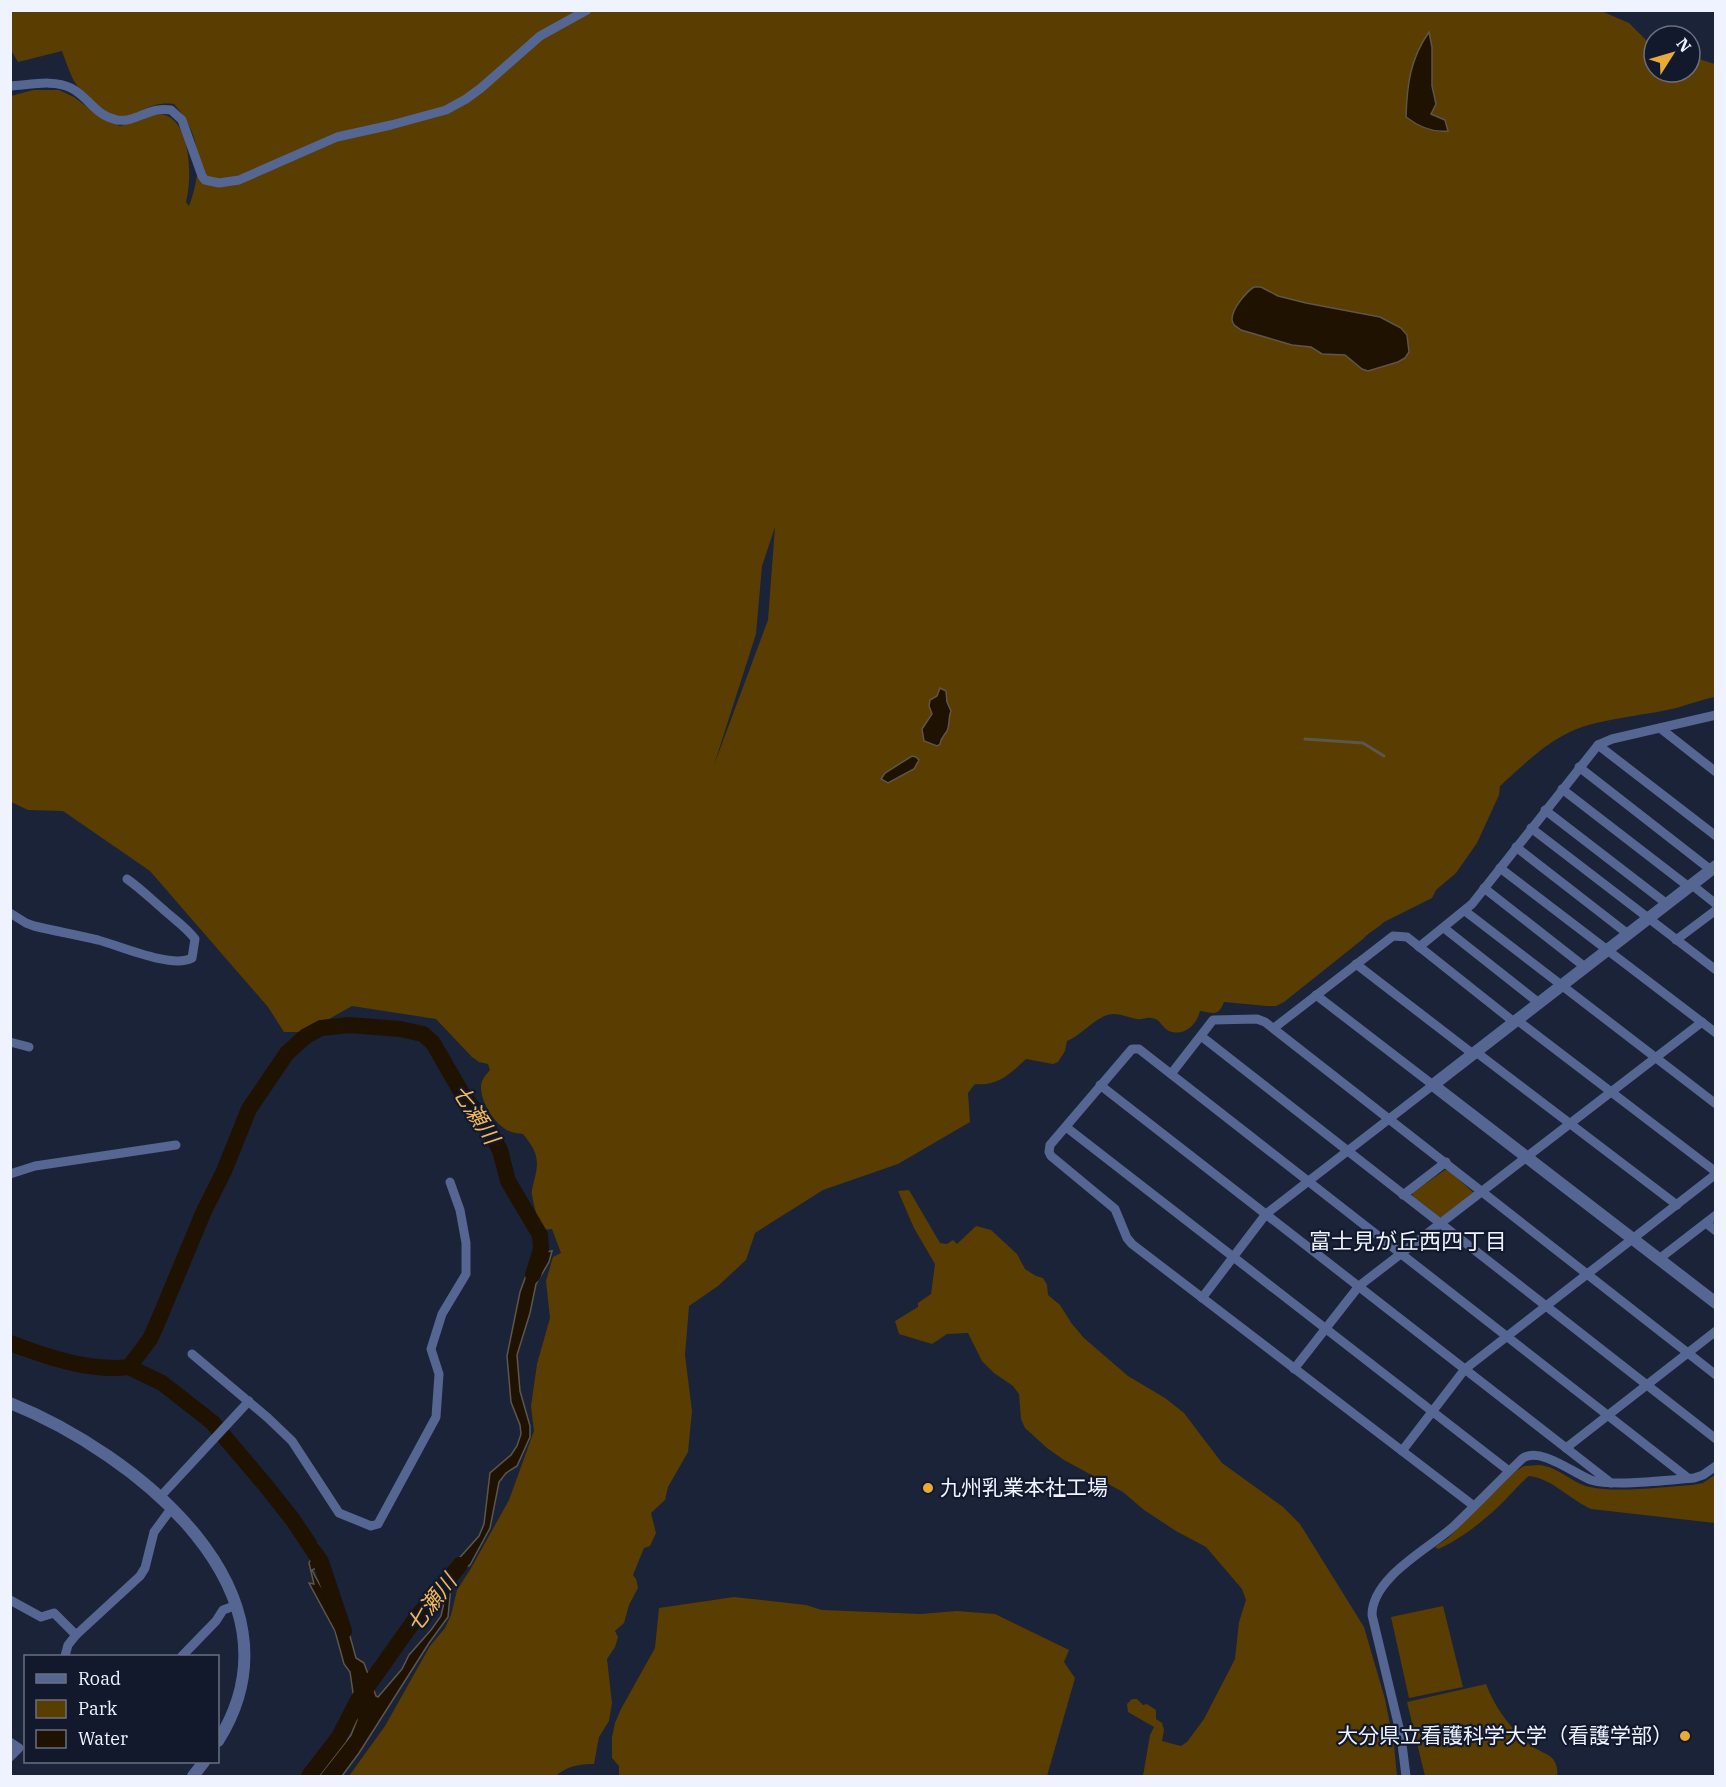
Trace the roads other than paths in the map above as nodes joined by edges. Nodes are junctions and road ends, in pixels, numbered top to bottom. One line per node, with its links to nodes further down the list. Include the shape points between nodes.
1 (587, 10): 2 (street, via 540,36 481,88 446,110 337,137 249,176 219,183 202,176 182,120 171,110 155,109 119,120 98,112 79,93 63,85)
2 (10, 86)
3 (1716, 715): 4 (street)
4 (1660, 728): 5 (street); 7 (street)
5 (1598, 745): 6 (street); 11 (street)
6 (1579, 767): 8 (street); 14 (street)
7 (1716, 772)
8 (1562, 789): 9 (street); 16 (street)
9 (1545, 810): 10 (street); 18 (street)
10 (1531, 828): 12 (street); 23 (street)
11 (1716, 836)
12 (1516, 848): 13 (street); 25 (street)
13 (1500, 868): 17 (street); 28 (street)
14 (1713, 868): 16 (street)
15 (127, 879): 22 (street, via 186,927 195,939 192,958 171,960 146,955 34,926)
16 (1690, 886): 18 (street); 19 (street)
17 (1484, 888): 21 (street); 30 (street)
18 (1666, 904): 23 (street)
19 (1716, 904)
20 (1716, 910): 26 (street)
21 (1465, 911): 24 (street); 32 (street)
22 (10, 913)
23 (1648, 919): 25 (street); 26 (street)
24 (1444, 928): 27 (street); 34 (street)
25 (1628, 934): 28 (street)
26 (1676, 940): 31 (street)
27 (1419, 947): 29 (street, via 1407,937 1393,936); 35 (street)
28 (1608, 950): 30 (street); 36 (street)
29 (1356, 964): 33 (street); 42 (street)
30 (1585, 967): 32 (street)
31 (1716, 969)
32 (1563, 985): 34 (street); 43 (street)
33 (1316, 995): 37 (street); 46 (street)
34 (1539, 1003): 35 (street)
35 (1516, 1021): 42 (street); 47 (street)
36 (1702, 1022): 38 (street); 43 (street)
37 (1274, 1028): 39 (street, via 1257,1019 1218,1019); 49 (street)
38 (1716, 1033)
39 (1201, 1036): 44 (street); 53 (street)
40 (10, 1042): 41 (street)
41 (29, 1047)
42 (1475, 1053): 46 (street); 50 (street)
43 (1656, 1058): 47 (street); 48 (street)
44 (1171, 1074): 45 (street, via 1138,1049 1132,1049); 59 (street)
45 (1100, 1085): 51 (street); 63 (street)
46 (1433, 1085): 49 (street); 54 (street)
47 (1611, 1092): 50 (street); 56 (street)
48 (1716, 1104)
49 (1390, 1118): 53 (street); 55 (street)
50 (1570, 1124): 54 (street); 62 (street)
51 (1066, 1126): 70 (street); 74 (street, via 1048,1148 1051,1156 1115,1209 1132,1244)
52 (176, 1145): 57 (street, via 35,1166)
53 (1348, 1151): 59 (street); 61 (street)
54 (1527, 1157): 60 (street); 68 (street)
55 (1446, 1162): 60 (street); 61 (street)
56 (1716, 1173): 62 (street)
57 (10, 1174)
58 (450, 1182): 86 (street, via 466,1244 466,1274 442,1314 432,1349 439,1374 436,1417 378,1524 371,1526 339,1513 292,1441)
59 (1308, 1182): 63 (street); 69 (street)
60 (1482, 1191): 66 (street); 72 (street)
61 (1403, 1195): 66 (street)
62 (1677, 1205): 68 (street)
63 (1266, 1215): 70 (street); 73 (street)
64 (1716, 1215): 65 (street)
65 (1706, 1223): 67 (street); 71 (street)
66 (1440, 1224): 69 (street); 76 (street)
67 (1716, 1231)
68 (1633, 1239): 71 (street); 72 (street)
69 (1401, 1254): 73 (street); 79 (street)
70 (1234, 1257): 74 (street); 77 (street)
71 (1659, 1259): 75 (street)
72 (1588, 1274): 76 (street); 80 (street)
73 (1359, 1286): 77 (street); 83 (street)
74 (1202, 1298): 82 (street)
75 (1716, 1303)
76 (1546, 1306): 79 (street); 85 (street)
77 (1326, 1328): 82 (street); 88 (street)
78 (1716, 1331): 80 (street)
79 (1507, 1337): 83 (street); 89 (street)
80 (1687, 1353): 84 (street); 85 (street)
81 (192, 1354): 86 (street)
82 (1294, 1369): 92 (street)
83 (1465, 1369): 88 (street); 91 (street)
84 (1716, 1375)
85 (1647, 1385): 89 (street); 90 (street)
86 (249, 1401): 97 (street)
87 (10, 1403): 97 (street, via 91,1444)
88 (1432, 1412): 92 (street); 94 (street)
89 (1607, 1415): 91 (street); 95 (street)
90 (1716, 1438)
91 (1566, 1448): 96 (street)
92 (1402, 1451): 98 (street)
93 (1716, 1466): 95 (street, via 1703,1475)
94 (1509, 1471): 96 (street, via 1525,1456 1538,1455 1590,1479); 98 (street)
95 (1688, 1478): 96 (street)
96 (1611, 1483)
97 (160, 1497): 99 (street)
98 (1474, 1506): 110 (street, via 1391,1577 1372,1609 1401,1736)
99 (171, 1509): 101 (street, via 220,1570); 102 (street, via 154,1532 140,1576)
100 (10, 1600): 102 (street, via 41,1617 54,1613)
101 (237, 1605): 104 (street, via 223,1610); 105 (street, via 244,1640 244,1672 233,1712)
102 (76, 1635): 103 (street)
103 (66, 1655)
104 (183, 1655)
105 (219, 1739)
106 (18, 1744): 107 (street)
107 (10, 1757)
108 (201, 1763): 109 (street)
109 (193, 1776)
110 (1406, 1776)

